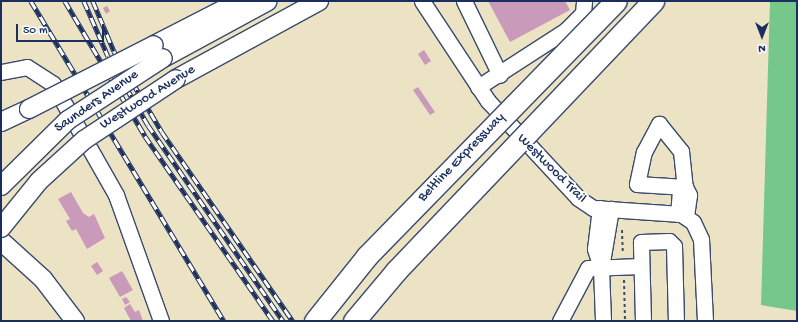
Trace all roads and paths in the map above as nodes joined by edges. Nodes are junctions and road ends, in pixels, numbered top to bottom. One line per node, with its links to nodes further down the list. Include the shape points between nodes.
1 (240, 1): 9 (main road, Westwood Avenue)
2 (268, 1): 9 (main road, Westwood Avenue)
3 (319, 1): 18 (main road, Westwood Avenue, bridge, via 176,79 84,140 39,181)
4 (464, 1): 11 (street)
5 (584, 1): 11 (street, via 583,13 566,30)
6 (616, 1): 25 (highway, Beltline Expressway, bridge, via 367,256)
7 (653, 1): 26 (highway, bridge, via 396,271)
8 (425, 3): 12 (street, Westwood Trail)
9 (159, 51): 13 (main road, Westwood Avenue, bridge); 14 (main road, Saunders Avenue, bridge, via 68,120)
10 (1, 72): 24 (street, via 27,67 53,84 116,195)
11 (500, 75): 12 (street)
12 (478, 87): 16 (street, Westwood Trail, via 514,132 578,198)
13 (1, 122)
14 (1, 186)
15 (685, 187): 17 (street, via 689,195)
16 (606, 209): 17 (street, Westwood Trail); 21 (street)
17 (682, 216): 32 (street, via 702,239)
18 (1, 228)
19 (1, 241): 23 (main road, via 43,279)
20 (641, 266): 21 (street); 30 (street); 31 (street, via 640,242 672,243)
21 (601, 268): 22 (street, via 588,268); 29 (street)
22 (573, 297): 27 (street); 28 (street)
23 (75, 321)
24 (161, 321)
25 (315, 321)
26 (354, 321)
27 (560, 321)
28 (574, 321)
29 (603, 321)
30 (643, 321)
31 (676, 321)
32 (705, 321)

